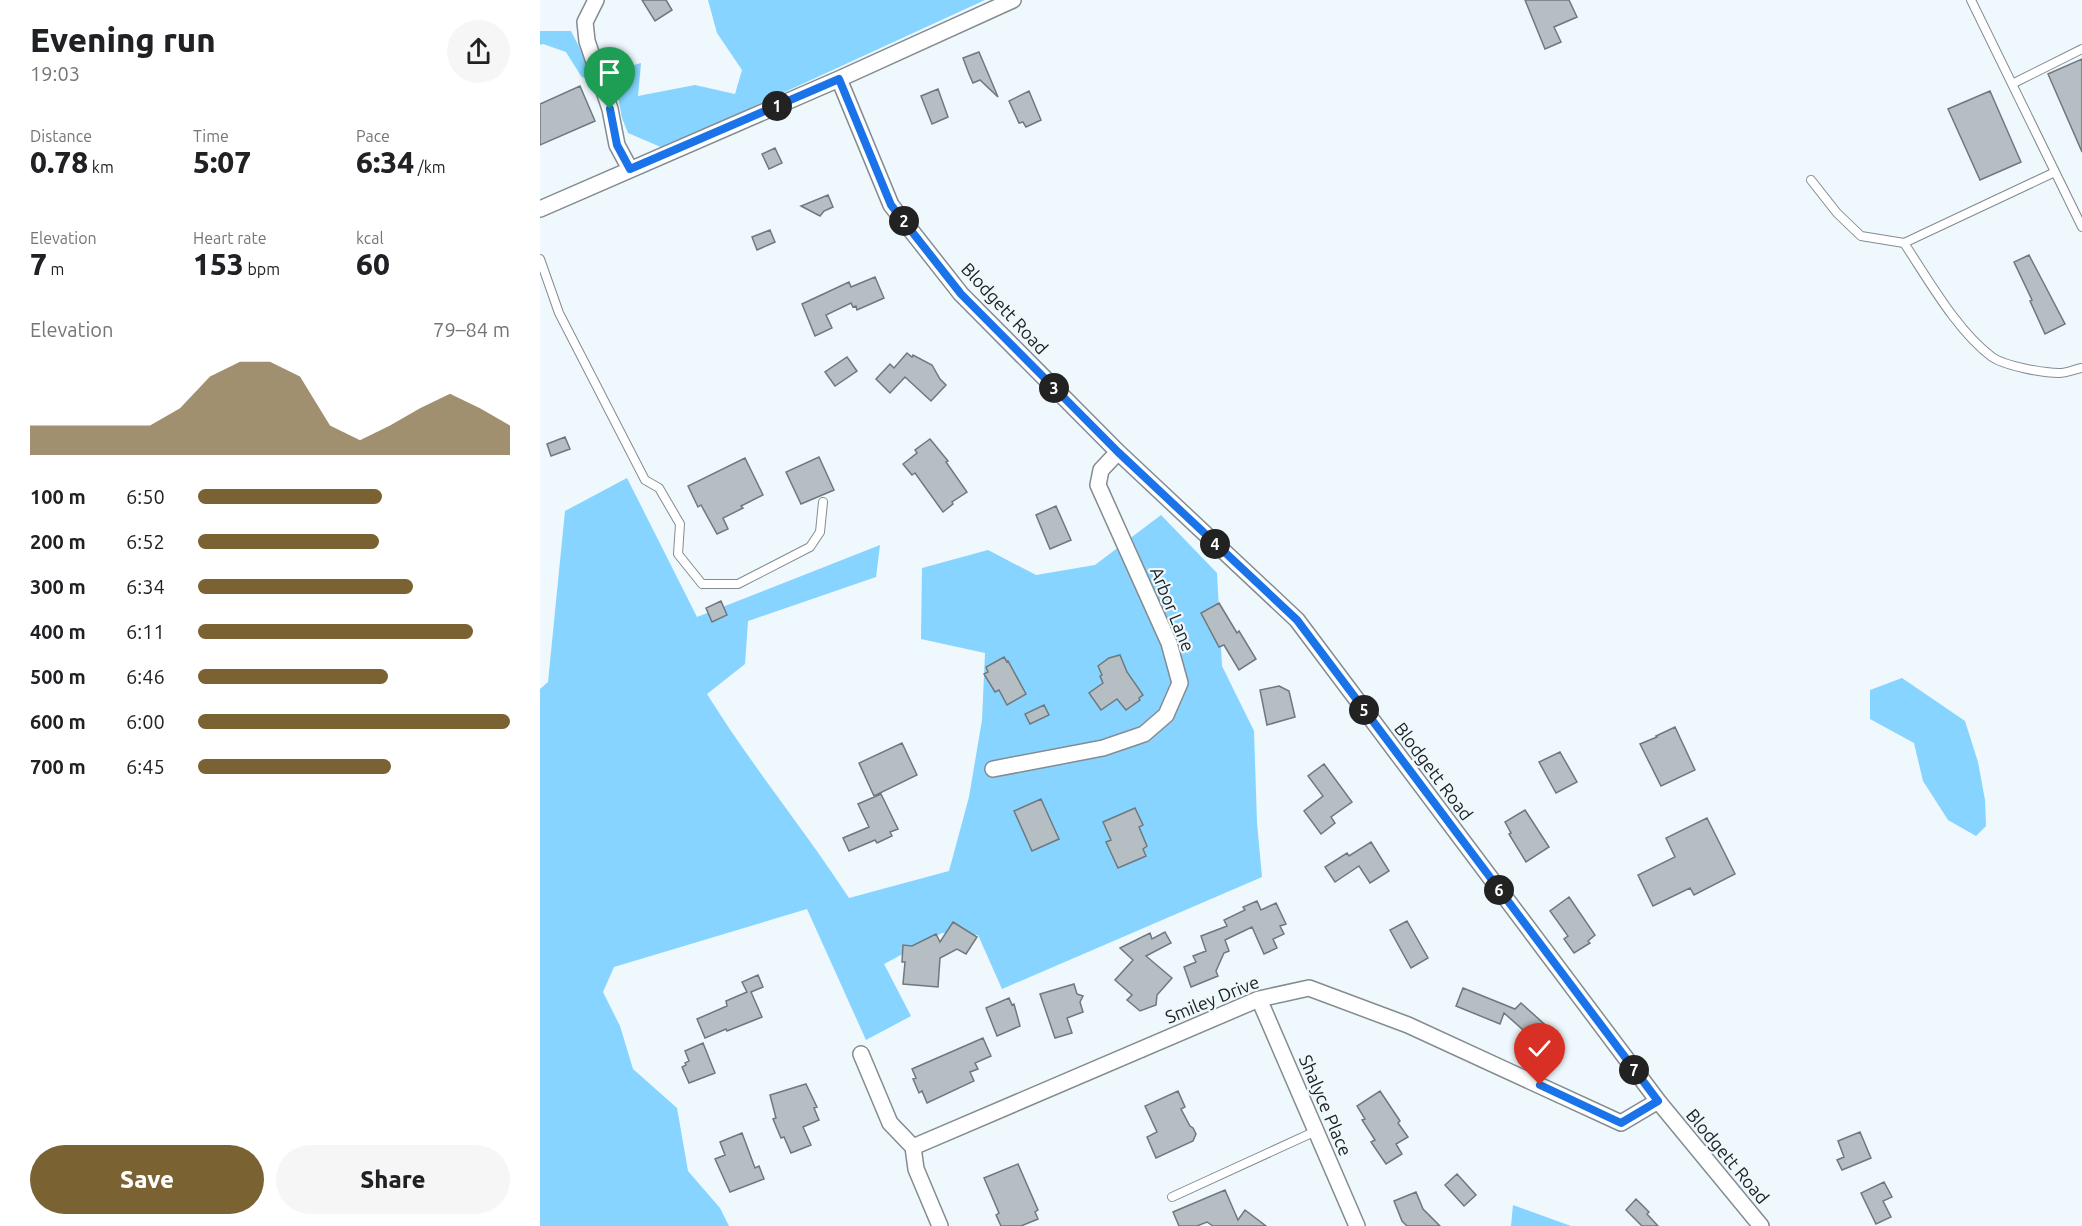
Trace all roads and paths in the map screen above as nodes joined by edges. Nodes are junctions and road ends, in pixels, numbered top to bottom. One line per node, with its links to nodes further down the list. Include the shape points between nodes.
1 (596, 0): 7 (street, via 585,22 587,41 610,109 617,145)
2 (1013, 0): 5 (street)
3 (1971, 0): 6 (lane)
4 (2082, 49): 6 (lane)
5 (839, 79): 7 (street); 15 (street, Blodgett Road, via 891,205 961,294)
6 (2012, 84): 8 (lane)
7 (630, 169): 10 (street)
8 (2055, 172): 11 (lane); 12 (lane)
9 (1811, 180): 12 (lane, via 1861,236)
10 (540, 209)
11 (2082, 227)
12 (1905, 243): 14 (lane, via 1937,294 1972,338 1994,358 2031,370 2061,373)
13 (540, 259): 16 (lane, via 559,313 645,480 659,488 680,524 678,554 702,584 738,584 810,547 820,532)
14 (2082, 368)
15 (1118, 452): 17 (street, Arbor Lane, via 1101,470 1098,485 1169,642 1180,683 1166,715 1144,734 1103,748); 20 (street, Blodgett Road, via 1297,620)
16 (823, 502)
17 (993, 769)
18 (1259, 999): 20 (street, Smiley Drive, via 1309,988 1408,1025 1621,1123); 21 (street, Shalyce Place); 22 (street, Smiley Drive)
19 (861, 1054): 22 (street, via 890,1123)
20 (1658, 1101): 26 (street, Blodgett Road)
21 (1316, 1131): 23 (lane); 25 (street, Shalyce Place)
22 (913, 1147): 24 (street, via 916,1169)
23 (1172, 1197)
24 (940, 1226)
25 (1357, 1226)
26 (1761, 1226)

